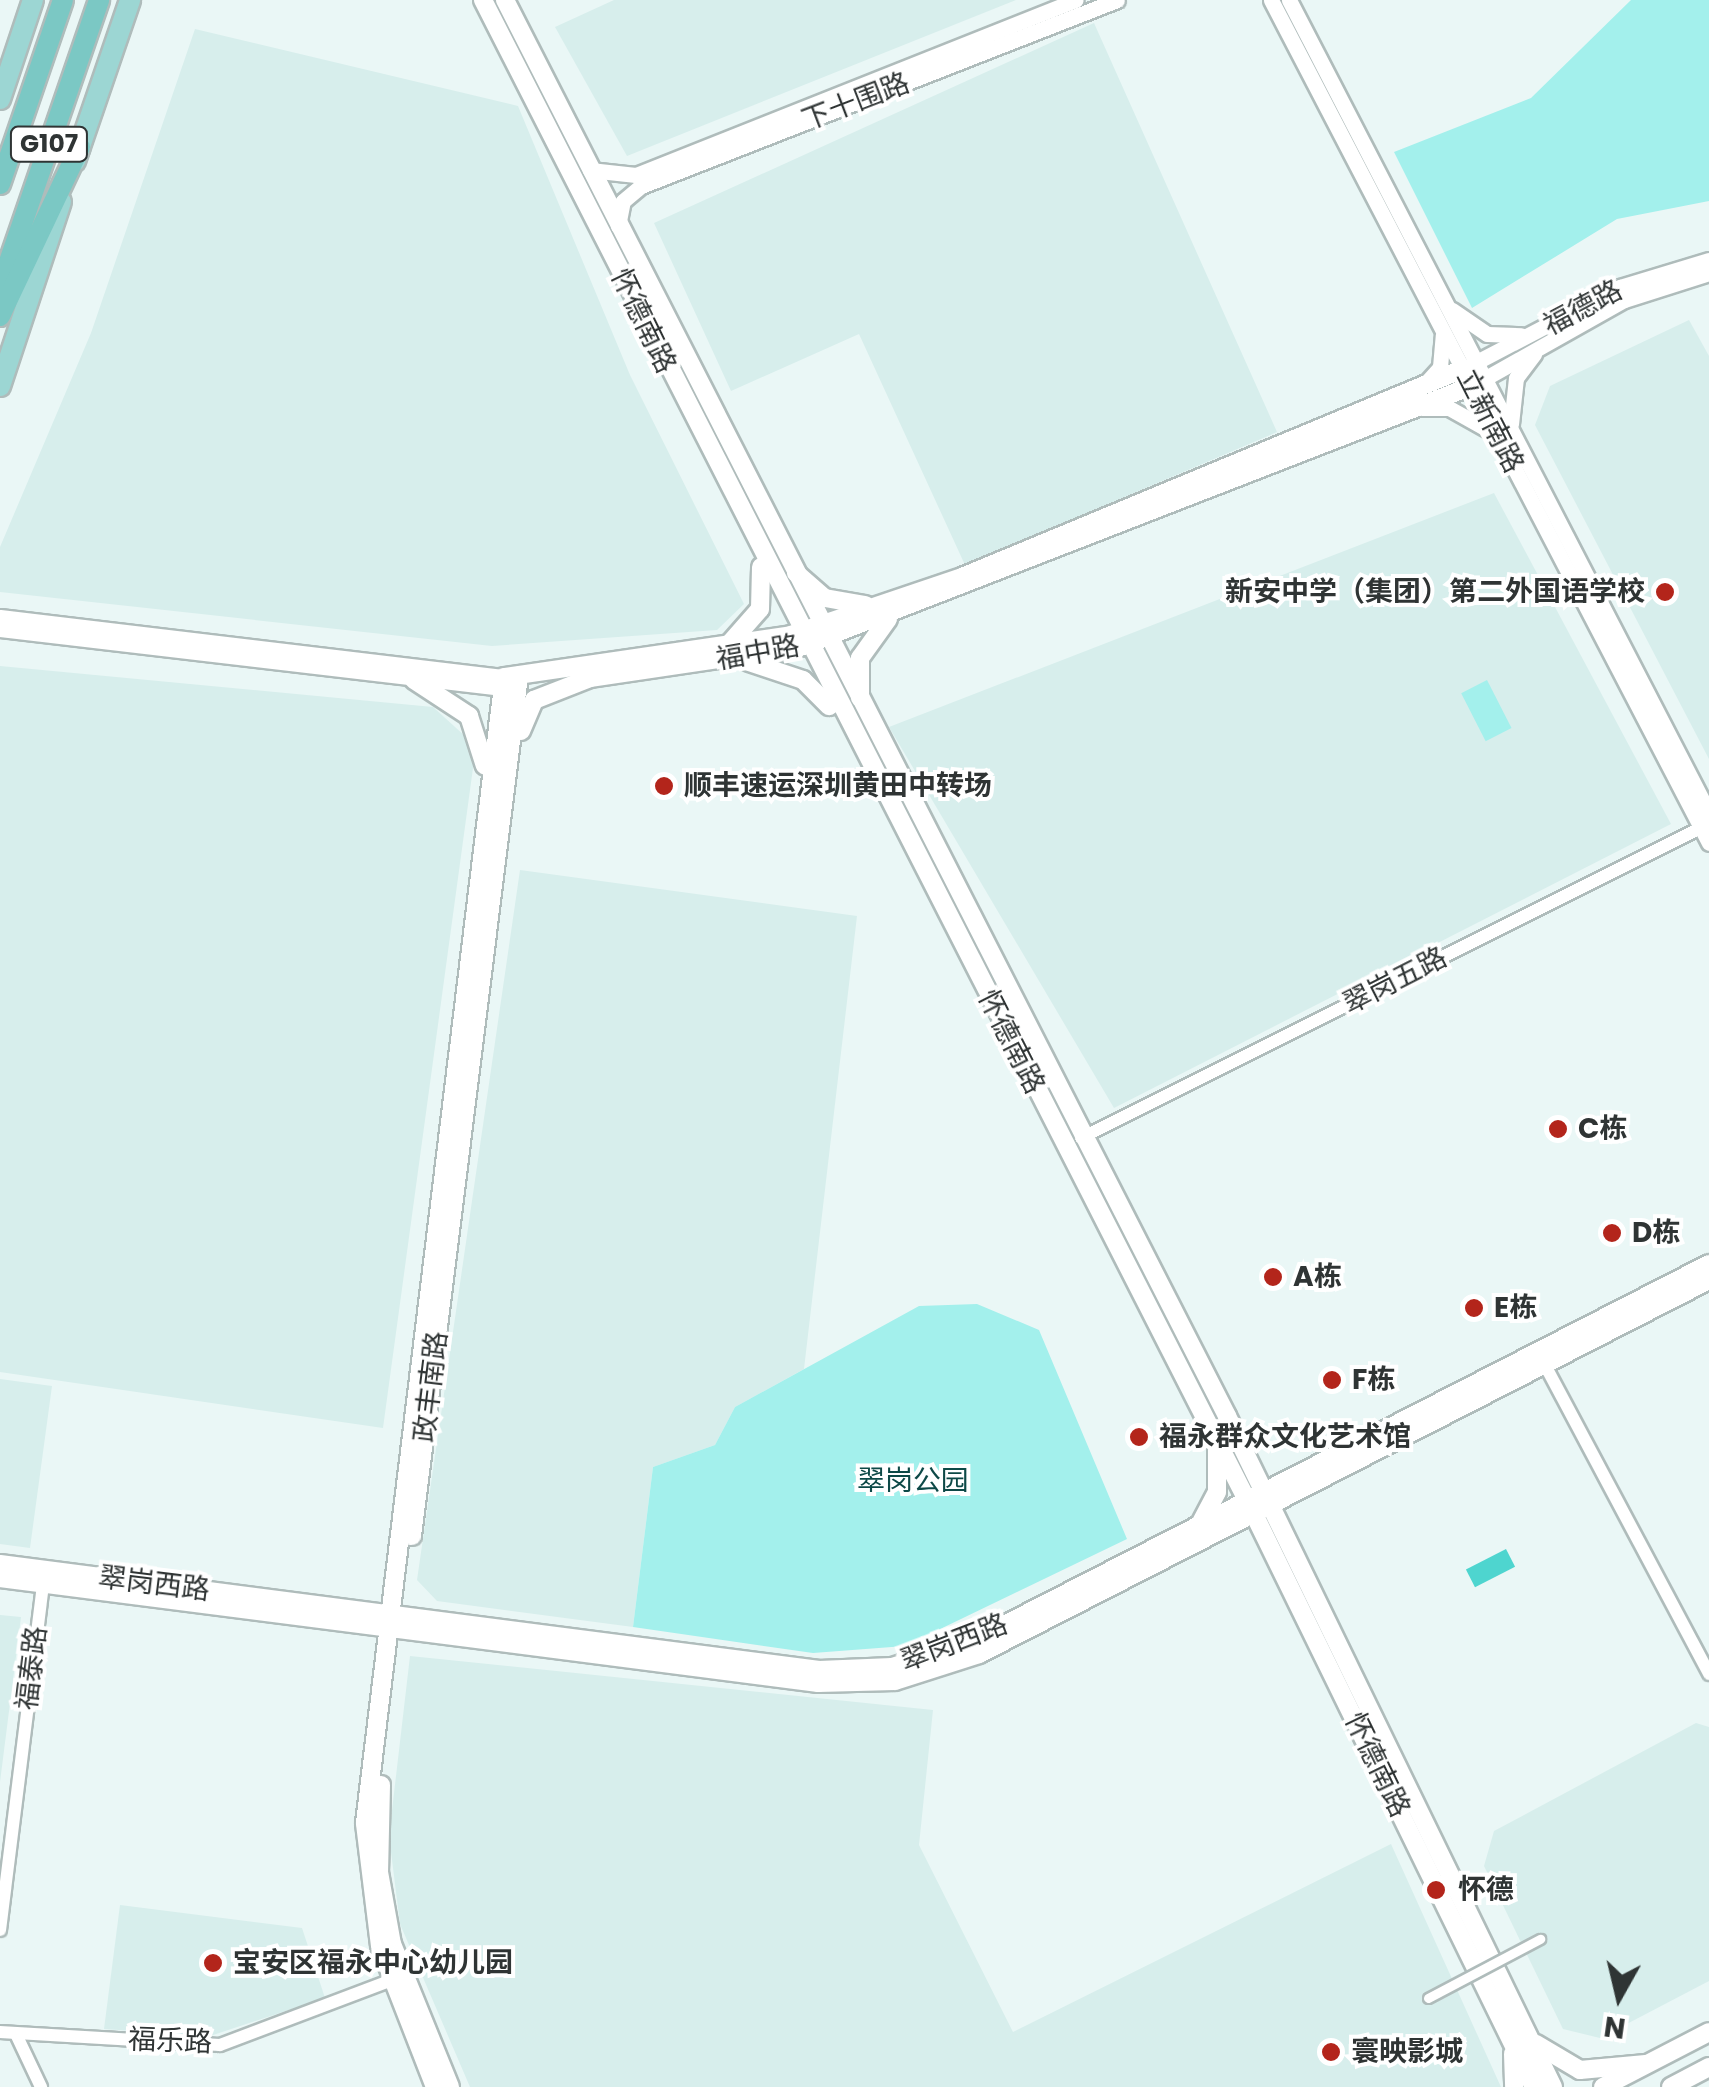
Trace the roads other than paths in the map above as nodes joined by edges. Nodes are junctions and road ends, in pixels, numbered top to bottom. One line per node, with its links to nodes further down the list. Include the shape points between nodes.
1 (34, 0): 11 (main road)
2 (63, 0): 14 (highway, G107)
3 (98, 0): 18 (highway, G107)
4 (130, 0): 12 (main road)
5 (484, 0): 28 (main road, 怀德南路)
6 (505, 0): 13 (main road, 怀德南路)
7 (1075, 0): 13 (street, 下十围路, via 636,175)
8 (1117, 0): 15 (street, 下十围路, via 641,186 623,202)
9 (1272, 0): 21 (street, 立新南路)
10 (1289, 0): 19 (street, 立新南路)
11 (0, 99)
12 (80, 147): 20 (highway); 24 (main road)
13 (590, 170): 15 (main road, 怀德南路)
14 (0, 184)
15 (618, 226): 29 (main road, 怀德南路)
16 (1709, 260): 22 (street, 福德路, via 1620,287)
17 (1709, 273): 22 (street, 福德路, via 1624,300)
18 (0, 288)
19 (1443, 300): 22 (street, via 1487,334); 23 (street, 立新南路)
20 (0, 316)
21 (1441, 326): 23 (street, 立新南路); 25 (street, via 1444,354)
22 (1541, 338): 23 (street, 福德路); 27 (street, via 1516,378 1510,402)
23 (1474, 375): 25 (main road, 福中路); 26 (main road, 福中路); 27 (street, 立新南路)
24 (0, 386)
25 (1420, 388): 30 (main road, 福中路)
26 (1399, 415): 27 (street, via 1449,408 1473,417); 30 (main road, 福中路)
27 (1514, 452): 41 (street, 立新南路)
28 (754, 542): 33 (main road, 怀德南路); 34 (main road, via 760,609)
29 (779, 550): 30 (main road, via 825,598); 33 (main road, 怀德南路)
30 (883, 611): 33 (main road, 福中路); 38 (main road, via 858,667)
31 (0, 617): 37 (street, 福中路)
32 (0, 629): 36 (street, 福中路)
33 (812, 636): 34 (main road, 福中路); 38 (main road, 怀德南路); 39 (main road, 怀德南路)
34 (729, 652): 35 (main road, 福中路); 37 (main road, 福中路); 39 (main road, via 803,680)
35 (590, 678): 37 (main road, 福中路); 42 (main road, via 527,710)
36 (414, 680): 37 (street, 福中路); 40 (main road, via 476,725)
37 (511, 682): 40 (main road, 政丰南路); 42 (main road, 政丰南路)
38 (869, 728): 43 (main road, 怀德南路)
39 (849, 730): 47 (main road, 怀德南路)
40 (487, 816): 53 (main road, 政丰南路)
41 (1707, 827): 43 (street, 翠岗五路)
42 (494, 873): 53 (main road, 政丰南路)
43 (1082, 1138): 48 (main road, 怀德南路)
44 (1709, 1264): 48 (main road, 翠岗西路)
45 (1709, 1280): 46 (main road, 翠岗西路)
46 (1545, 1365): 48 (main road, 翠岗西路); 54 (street)
47 (1212, 1430): 48 (main road, 怀德南路); 49 (main road, via 1217,1492)
48 (1261, 1506): 49 (main road, 翠岗西路); 53 (main road, 翠岗西路, via 979,1654 895,1681 818,1683); 62 (main road, 怀德南路)
49 (1196, 1530): 53 (main road, 翠岗西路, via 973,1641 876,1669)
50 (0, 1564): 53 (main road, 翠岗西路)
51 (0, 1578): 52 (main road, 翠岗西路)
52 (42, 1584): 53 (main road, 翠岗西路); 55 (street, 福泰路)
53 (396, 1622): 57 (main road, 政丰南路, via 364,1849); 67 (main road, 政丰南路, via 380,1872 402,1976)
54 (1709, 1674)
55 (0, 1930)
56 (1540, 1939): 58 (street, bridge)
57 (389, 1980): 61 (street, 福乐路, via 220,2044); 66 (main road, 政丰南路)
58 (1428, 1998)
59 (0, 2032): 61 (street, 福乐路)
60 (1709, 2032): 63 (main road)
61 (16, 2034): 65 (street)
62 (1519, 2036): 63 (main road, via 1580,2070); 68 (main road); 69 (main road, 怀德南路); 70 (main road, 怀德南路)
63 (1646, 2064): 71 (main road)
64 (1709, 2067): 72 (main road)
65 (41, 2087)
66 (435, 2087)
67 (450, 2087)
68 (1514, 2087)
69 (1534, 2087)
70 (1554, 2087)
71 (1603, 2087)
72 (1671, 2087)

